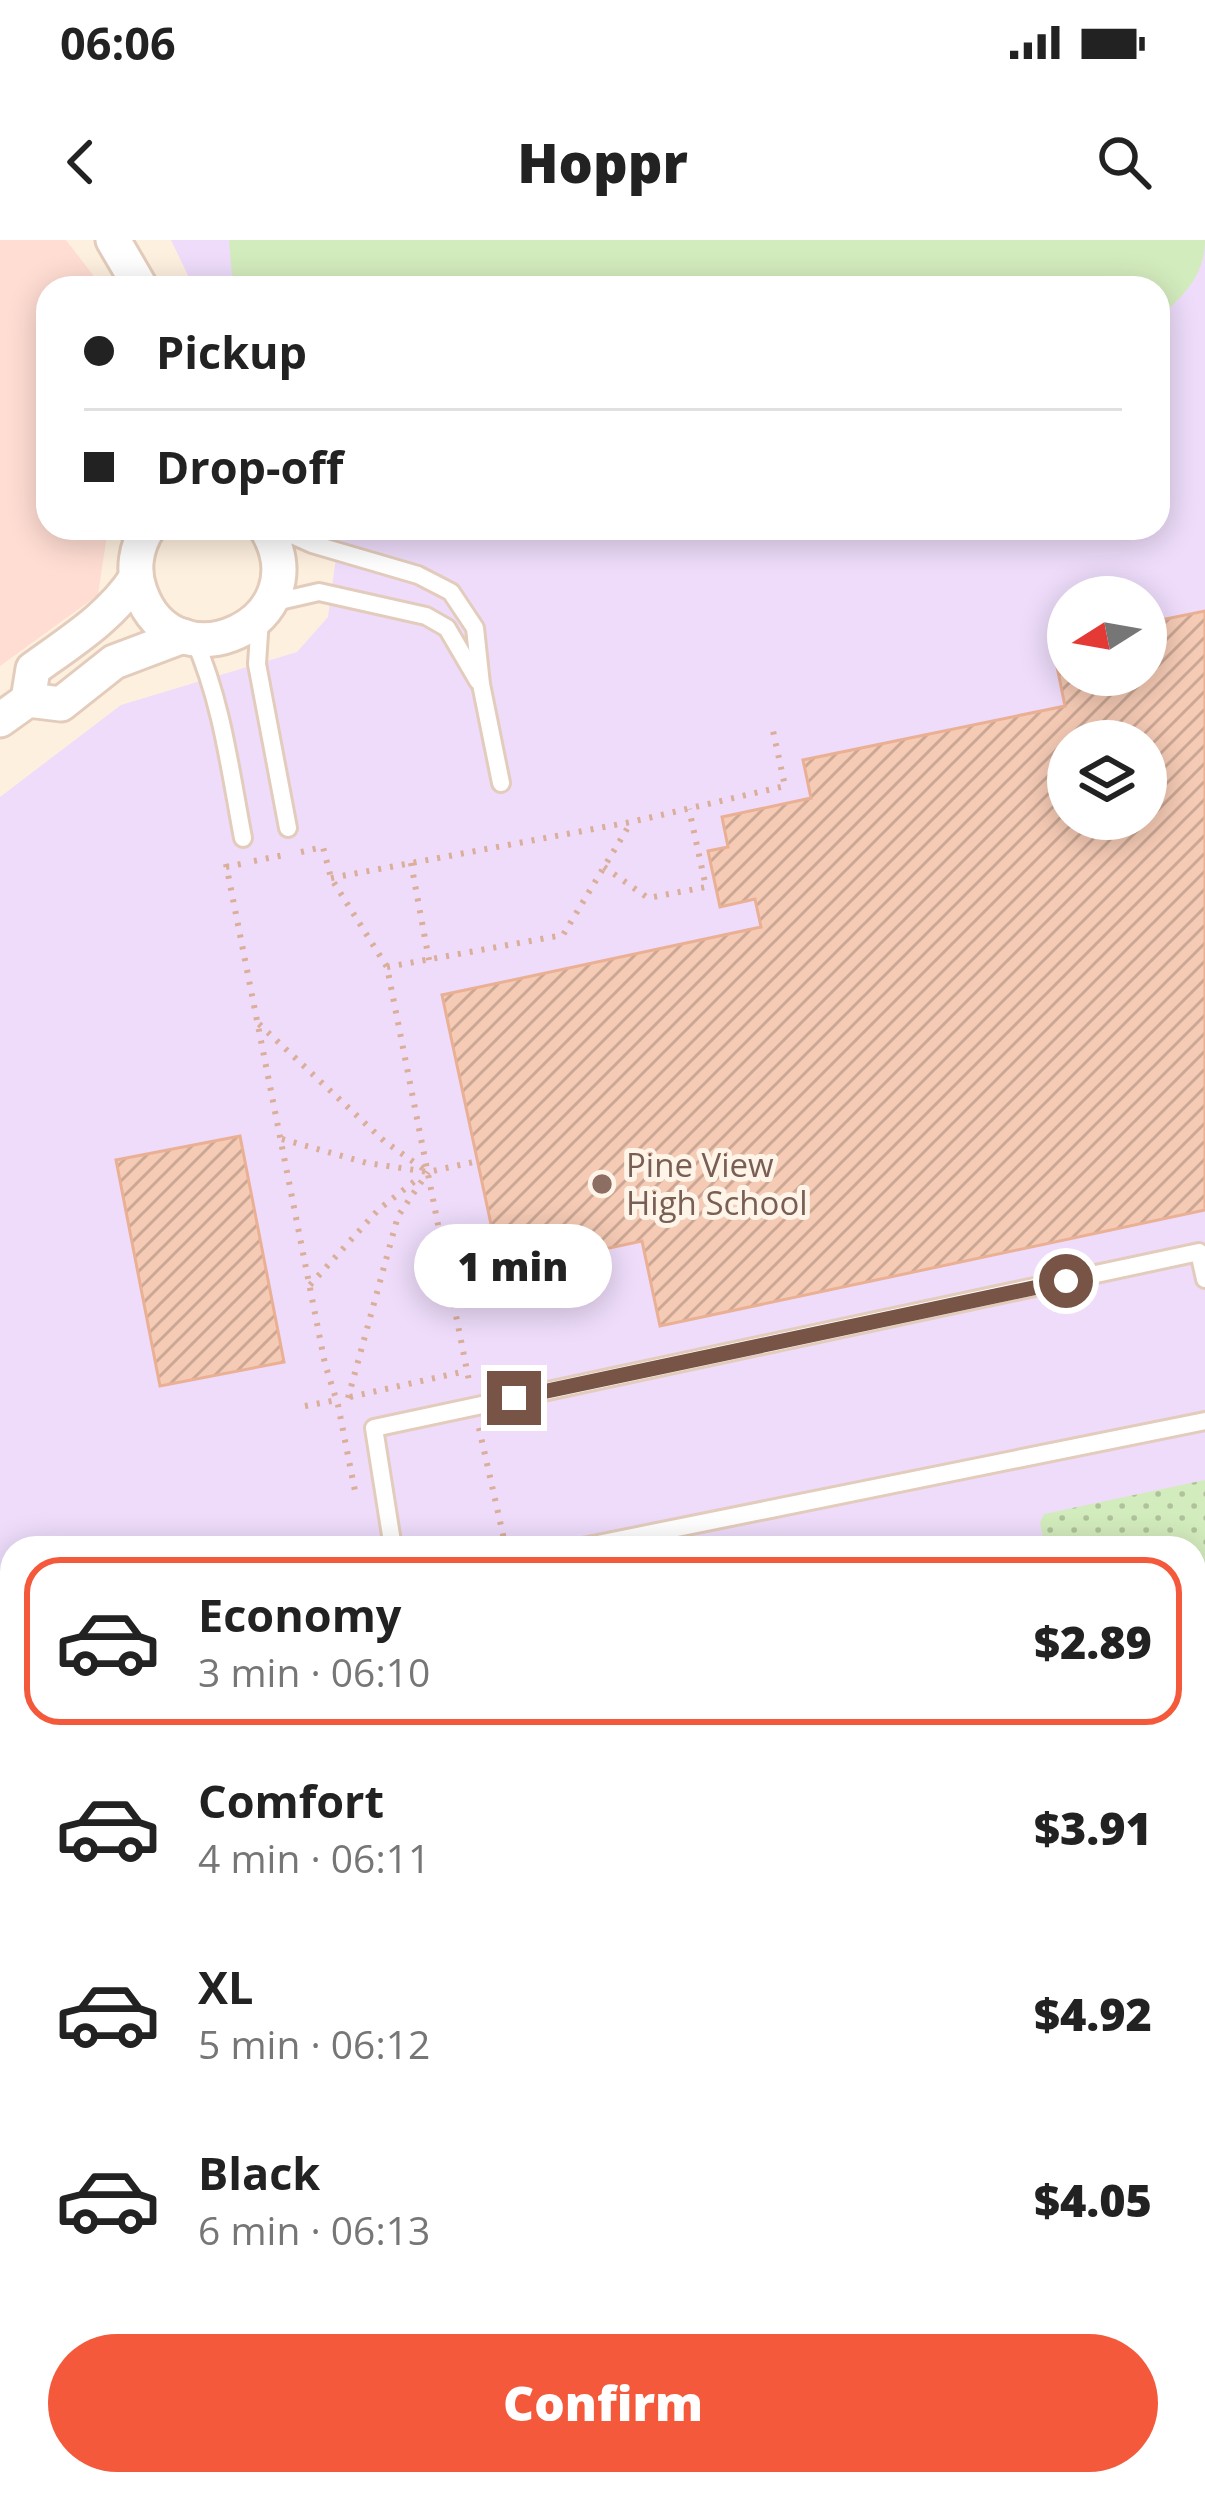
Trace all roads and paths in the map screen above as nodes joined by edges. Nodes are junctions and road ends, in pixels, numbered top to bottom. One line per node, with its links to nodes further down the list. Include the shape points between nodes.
1 (113, 240): 2 (street)
2 (133, 276)
3 (143, 540): 6 (street)
4 (274, 540): 7 (street, via 278,583)
5 (303, 540): 9 (lane, via 451,592 476,628)
6 (136, 578): 8 (street, via 151,614); 10 (street, via 89,628 33,669)
7 (265, 611): 8 (street, via 230,637); 9 (lane, via 319,592 427,616 447,628); 16 (lane, via 257,664)
8 (188, 638): 10 (street, via 114,662 61,704); 17 (lane, via 219,711)
9 (481, 685): 13 (lane)
10 (28, 700): 11 (street)
11 (0, 720)
12 (772, 726): 14 (path, via 785,787)
13 (501, 783)
14 (689, 809): 15 (path); 19 (path, via 706,887 648,898)
15 (631, 823): 18 (path); 19 (path)
16 (288, 828)
17 (242, 838)
18 (411, 863): 20 (path); 21 (path)
19 (604, 868): 21 (path, via 563,935)
20 (331, 878): 22 (path); 23 (path, via 323,848 226,864)
21 (429, 960): 22 (path)
22 (387, 967): 26 (path)
23 (259, 1024): 24 (path); 26 (path)
24 (282, 1139): 26 (path); 28 (path)
25 (478, 1161): 26 (path)
26 (428, 1172): 28 (path, via 378,1210); 29 (path); 30 (path, via 398,1216)
27 (1205, 1279): 33 (lane, via 1199,1252)
28 (310, 1285): 31 (path)
29 (467, 1371): 30 (path); 33 (path)
30 (348, 1398): 31 (path)
31 (336, 1400): 32 (path); 35 (path)
32 (305, 1406)
33 (475, 1406): 36 (lane, via 374,1428); 37 (path)
34 (1205, 1421): 38 (lane)
35 (358, 1507)
36 (391, 1536)
37 (503, 1536)
38 (637, 1536)

